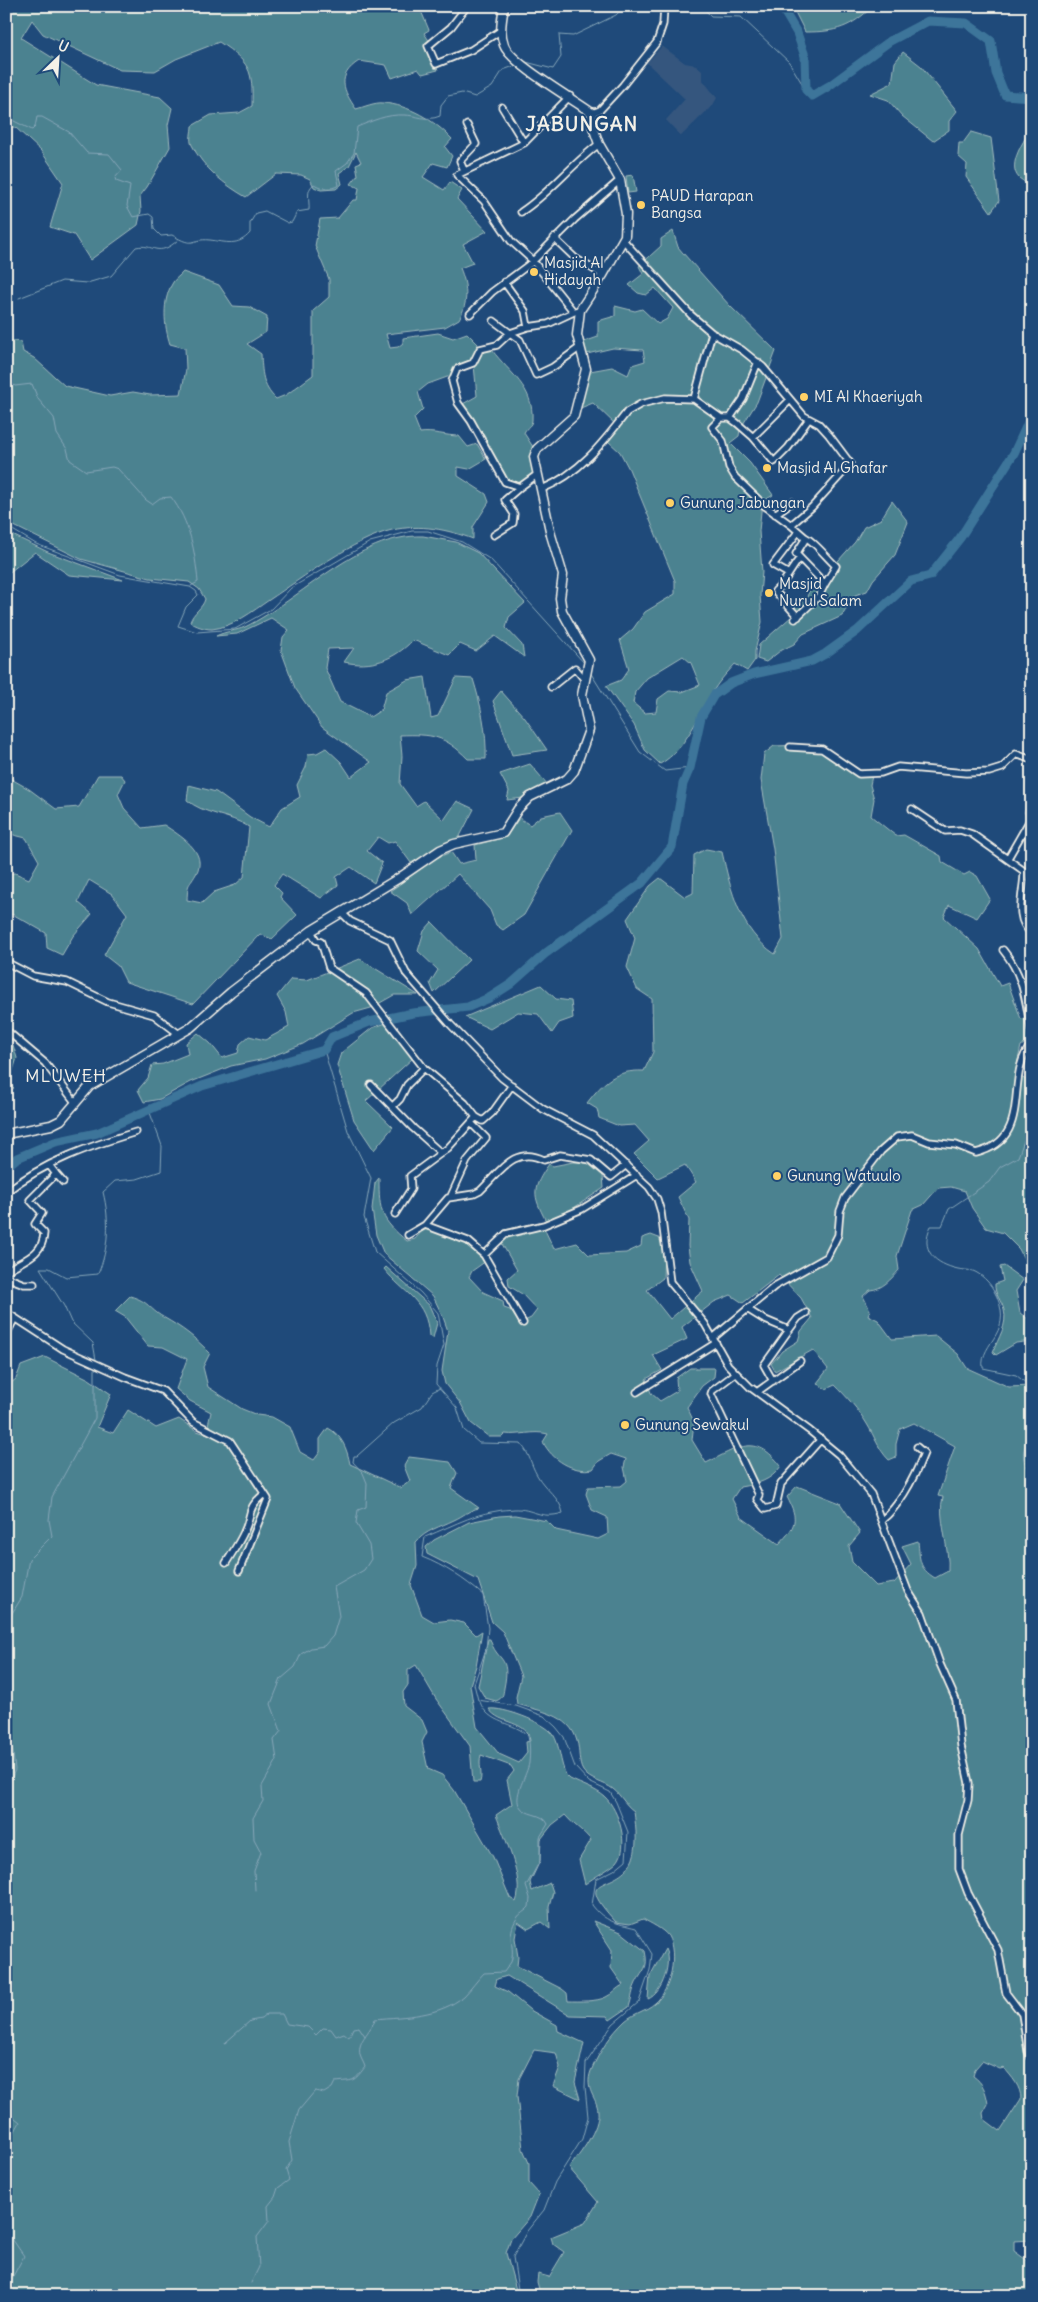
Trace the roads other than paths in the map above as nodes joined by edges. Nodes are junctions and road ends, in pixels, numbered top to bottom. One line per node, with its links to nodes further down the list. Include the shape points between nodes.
1 (467, 6): 4 (street, via 451,27 428,46 436,64 471,50)
2 (504, 6): 4 (street)
3 (664, 6): 7 (street, via 657,42 623,85 600,110)
4 (500, 31): 5 (street, via 505,48 521,65)
5 (570, 96): 7 (street); 9 (street)
6 (502, 107): 9 (street)
7 (592, 113): 10 (street)
8 (467, 125): 11 (street, via 476,144 460,161)
9 (524, 143): 11 (street)
10 (599, 144): 12 (street); 13 (street, via 548,192)
11 (464, 170): 16 (street, via 458,173 458,177 484,201 511,241)
12 (620, 180): 14 (street); 15 (street, via 626,214)
13 (521, 212)
14 (554, 238): 16 (street); 17 (street, via 576,258)
15 (624, 241): 17 (street); 24 (street, via 691,315)
16 (533, 261): 18 (street); 19 (street)
17 (603, 275): 19 (street)
18 (504, 282): 20 (street); 22 (street, via 525,311)
19 (577, 310): 22 (street, via 560,320); 25 (street)
20 (470, 314)
21 (494, 321): 23 (street)
22 (528, 327): 23 (street)
23 (510, 332): 25 (street, via 520,340 536,375); 34 (street, via 497,345 480,349 474,363 456,370 452,381 458,403 505,482)
24 (712, 333): 26 (street); 27 (street)
25 (579, 348): 33 (street, via 586,369 575,413 537,449 534,457)
26 (758, 362): 28 (street); 30 (street, via 743,399)
27 (694, 399): 29 (street); 35 (street, via 665,398 633,407 592,455)
28 (790, 400): 31 (street); 32 (street)
29 (721, 418): 30 (street); 37 (street, via 712,427 723,441 729,467 740,482)
30 (730, 418): 32 (street)
31 (809, 419): 32 (street, via 774,462); 38 (street, via 819,424 850,465)
32 (753, 437)
33 (538, 474): 34 (street); 35 (street)
34 (520, 487): 40 (street, via 505,498 514,521)
35 (542, 489): 45 (street, via 563,575 562,611 589,660)
36 (792, 502): 37 (street)
37 (775, 514): 38 (street)
38 (792, 525): 39 (street)
39 (798, 532): 41 (street); 43 (street, via 773,565)
40 (494, 535)
41 (805, 537): 42 (street, via 796,553); 44 (street, via 823,555 839,563)
42 (800, 558): 43 (street); 44 (street)
43 (787, 573): 44 (street, via 784,583 775,592 797,618 819,596)
44 (825, 584)
45 (584, 677): 46 (street, via 576,668); 53 (street, via 582,695 589,730 574,771 567,779 530,797 503,833 440,850)
46 (551, 687)
47 (790, 747): 48 (street, via 822,749 859,774 881,773 898,767 989,772 1002,768 1016,754)
48 (1032, 760)
49 (1032, 805): 51 (street, via 1029,812)
50 (912, 809): 52 (street, via 944,831 960,830 972,834)
51 (1032, 818): 52 (street)
52 (1008, 858): 55 (street, via 1024,870 1020,912)
53 (341, 912): 54 (street); 66 (street, via 350,921 392,942 404,970 450,1024)
54 (311, 931): 62 (street); 64 (street, via 321,942 329,968 366,993)
55 (1032, 933)
56 (1003, 950): 61 (street, via 1020,976)
57 (6, 962): 58 (street)
58 (12, 966): 59 (street); 62 (street, via 33,976 68,982 108,1002 154,1015)
59 (6, 972)
60 (6, 1030): 67 (street, via 45,1063)
61 (1032, 1034)
62 (176, 1036): 67 (street, via 90,1086)
63 (1032, 1044): 88 (street, via 1023,1061 1013,1118 1001,1142 976,1153 912,1135 897,1137 845,1198 840,1210 838,1235 827,1257 791,1275)
64 (424, 1068): 68 (street); 69 (street, via 465,1103)
65 (371, 1085): 68 (street)
66 (512, 1085): 69 (street, via 492,1113 482,1121); 75 (street, via 542,1109 594,1135)
67 (75, 1102): 72 (street, via 58,1122)
68 (392, 1107): 73 (street)
69 (476, 1117): 70 (street)
70 (471, 1123): 73 (street); 80 (street, via 486,1138 467,1161)
71 (136, 1132): 74 (street)
72 (6, 1134)
73 (441, 1153): 81 (street, via 410,1176 411,1189)
74 (49, 1165): 76 (street); 79 (street, via 25,1177)
75 (626, 1165): 77 (street); 80 (street, via 611,1177 591,1160 560,1155 544,1160 524,1154 513,1159 480,1191)
76 (56, 1174): 78 (street); 85 (street, via 30,1200 42,1213 35,1222 44,1236 36,1254)
77 (637, 1175): 84 (street, via 582,1209 550,1223 506,1234); 95 (street, via 657,1199 670,1282 703,1321)
78 (63, 1182)
79 (6, 1192)
80 (451, 1196): 82 (street)
81 (394, 1214)
82 (425, 1224): 83 (street); 84 (street, via 468,1241)
83 (408, 1235)
84 (484, 1255): 92 (street)
85 (6, 1271)
86 (6, 1277): 87 (street)
87 (34, 1284)
88 (747, 1309): 93 (street); 95 (street)
89 (6, 1312): 91 (street)
90 (806, 1313): 93 (street)
91 (15, 1318): 94 (street); 103 (street, via 63,1349 163,1390 193,1422 230,1441)
92 (522, 1323)
93 (789, 1330): 98 (street, via 764,1365)
94 (6, 1334)
95 (714, 1341): 97 (street); 99 (street)
96 (800, 1362): 98 (street)
97 (736, 1373): 100 (street); 101 (street, via 711,1394 759,1495 759,1504 765,1510 776,1506 781,1484)
98 (773, 1381): 100 (street)
99 (637, 1392)
100 (757, 1392): 101 (street)
101 (821, 1439): 104 (street, via 864,1484)
102 (917, 1447): 104 (street, via 924,1453 915,1473)
103 (264, 1494): 105 (street, via 253,1505 245,1530); 106 (street, via 268,1499)
104 (882, 1520): 107 (street, via 908,1591 922,1613 956,1700 969,1783 959,1835 960,1869 968,1892 998,1950 1001,1980 1006,1993 1022,2014)
105 (226, 1563)
106 (239, 1571)
107 (1032, 2061)

